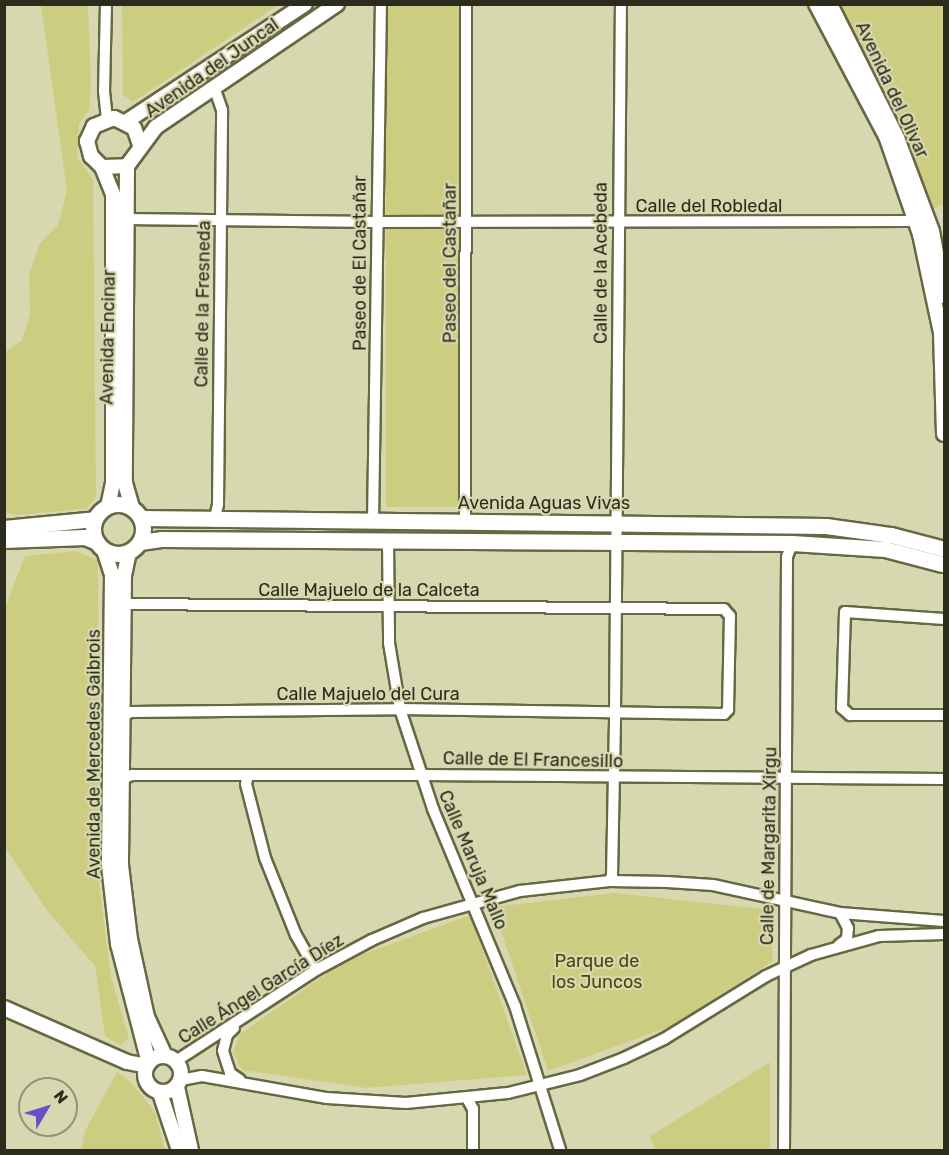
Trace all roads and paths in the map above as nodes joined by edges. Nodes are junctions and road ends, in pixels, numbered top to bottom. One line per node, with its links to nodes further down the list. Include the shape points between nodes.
1 (106, 4): 10 (street)
2 (305, 4): 11 (street, Avenida del Juncal)
3 (337, 4): 9 (street, Avenida del Juncal)
4 (381, 4): 18 (street, Paseo de El Castañar)
5 (466, 4): 19 (street, Paseo del Castañar)
6 (621, 4): 20 (street, Calle de la Acebeda)
7 (816, 4): 17 (street, Avenida del Olivar, via 886,136)
8 (830, 4): 21 (street, Avenida del Olivar, via 897,138 932,231)
9 (214, 87): 12 (street, Avenida del Juncal, via 156,127); 16 (street, Calle de la Fresneda, via 222,110)
10 (107, 118): 11 (street); 14 (street, via 94,126 87,141 91,156)
11 (127, 122): 12 (street)
12 (140, 145): 13 (street)
13 (127, 166): 14 (street); 15 (street, Avenida Encinar)
14 (102, 167): 23 (street, Avenida Encinar, via 113,194 113,483)
15 (125, 219): 16 (street, Calle del Robledal); 24 (street, Avenida Encinar, via 125,483)
16 (220, 221): 18 (street, Calle del Robledal); 26 (street, Calle de la Fresneda, via 218,504)
17 (916, 221): 20 (street, Calle del Robledal); 22 (street, Avenida del Olivar, via 941,333)
18 (377, 222): 19 (street, Calle del Robledal); 27 (street, Paseo de El Castañar)
19 (466, 222): 20 (street, Calle del Robledal); 28 (street, Paseo del Castañar)
20 (618, 223): 29 (street, Calle de la Acebeda)
21 (945, 296)
22 (945, 434)
23 (108, 506): 24 (main road); 25 (main road)
24 (137, 513): 26 (main road, Avenida Aguas Vivas); 35 (main road)
25 (95, 519): 30 (main road); 34 (main road)
26 (214, 522): 27 (main road, Avenida Aguas Vivas)
27 (373, 522): 28 (main road, Avenida Aguas Vivas)
28 (465, 522): 29 (main road, Avenida Aguas Vivas)
29 (617, 522): 31 (street, Calle de la Acebeda); 36 (main road, Avenida Aguas Vivas, via 852,528)
30 (11, 534): 34 (main road, via 86,537)
31 (616, 540): 32 (main road, Avenida Aguas Vivas); 33 (main road, Avenida Aguas Vivas); 39 (street, Calle de la Acebeda)
32 (388, 541): 35 (main road, Avenida Aguas Vivas, via 161,539); 38 (street, Calle Maruja Mallo)
33 (792, 543): 36 (main road, Avenida Aguas Vivas); 49 (street, Calle de Margarita Xirgu, via 787,557)
34 (100, 546): 35 (main road, via 112,554); 63 (street, Avenida de Mercedes Gaibrois, via 112,575 109,865 118,944)
35 (135, 547): 37 (street, Avenida de Mercedes Gaibrois)
36 (944, 557)
37 (123, 604): 38 (street, Calle Majuelo de la Calceta); 44 (street, Avenida de Mercedes Gaibrois)
38 (388, 606): 39 (street, Calle Majuelo de la Calceta); 41 (street, Calle Maruja Mallo, via 391,662)
39 (615, 608): 42 (street, Calle de la Acebeda); 42 (street, Calle Majuelo de la Calceta, via 724,609 730,616 727,713)
40 (945, 619): 43 (street, via 845,612 842,696 842,708 850,715)
41 (400, 709): 42 (street, Calle Majuelo del Cura); 44 (street, Calle Majuelo del Cura, via 131,712); 46 (street, Calle Maruja Mallo)
42 (615, 714): 47 (street, Calle de la Acebeda)
43 (945, 715)
44 (122, 717): 48 (street, Avenida de Mercedes Gaibrois)
45 (248, 775): 46 (street, Calle de El Francesillo); 48 (street, Calle de El Francesillo, via 132,775); 59 (street, via 246,784 265,858 296,935)
46 (420, 775): 47 (street, Calle de El Francesillo); 53 (street, Calle Maruja Mallo)
47 (614, 777): 49 (street, Calle de El Francesillo); 51 (street, Calle de la Acebeda)
48 (122, 779): 62 (street, Avenida de Mercedes Gaibrois, via 121,865 130,939 147,1017)
49 (786, 779): 50 (street, Calle de El Francesillo); 52 (street, Calle de Margarita Xirgu)
50 (945, 779)
51 (609, 881): 52 (street, Calle Ángel García Díez, via 713,885); 53 (street, Calle Ángel García Díez, via 520,891)
52 (784, 900): 54 (street, Calle Ángel García Díez); 58 (street, Calle de Margarita Xirgu)
53 (474, 902): 59 (street, Calle Ángel García Díez, via 372,940); 66 (street, Calle Maruja Mallo)
54 (840, 913): 55 (street, Calle Ángel García Díez); 57 (street, via 848,928 846,939)
55 (945, 921)
56 (945, 934): 57 (street, via 879,936)
57 (839, 945): 58 (street)
58 (784, 967): 66 (street, via 664,1039 580,1075); 73 (street, Calle de Margarita Xirgu)
59 (316, 970): 61 (street, Calle Ángel García Díez)
60 (4, 1008): 63 (street)
61 (241, 1022): 62 (street, Calle Ángel García Díez); 64 (street, via 227,1035 223,1051 231,1074)
62 (171, 1059): 63 (street); 65 (street, Avenida de Mercedes Gaibrois)
63 (147, 1069): 67 (street)
64 (240, 1080): 65 (street, via 202,1076); 68 (street, via 341,1100)
65 (179, 1083): 67 (street); 70 (street)
66 (542, 1085): 68 (street); 72 (street, Calle Maruja Mallo)
67 (160, 1093): 69 (street)
68 (468, 1100): 71 (street, via 473,1109)
69 (179, 1150)
70 (191, 1150)
71 (473, 1150)
72 (560, 1150)
73 (784, 1150)

